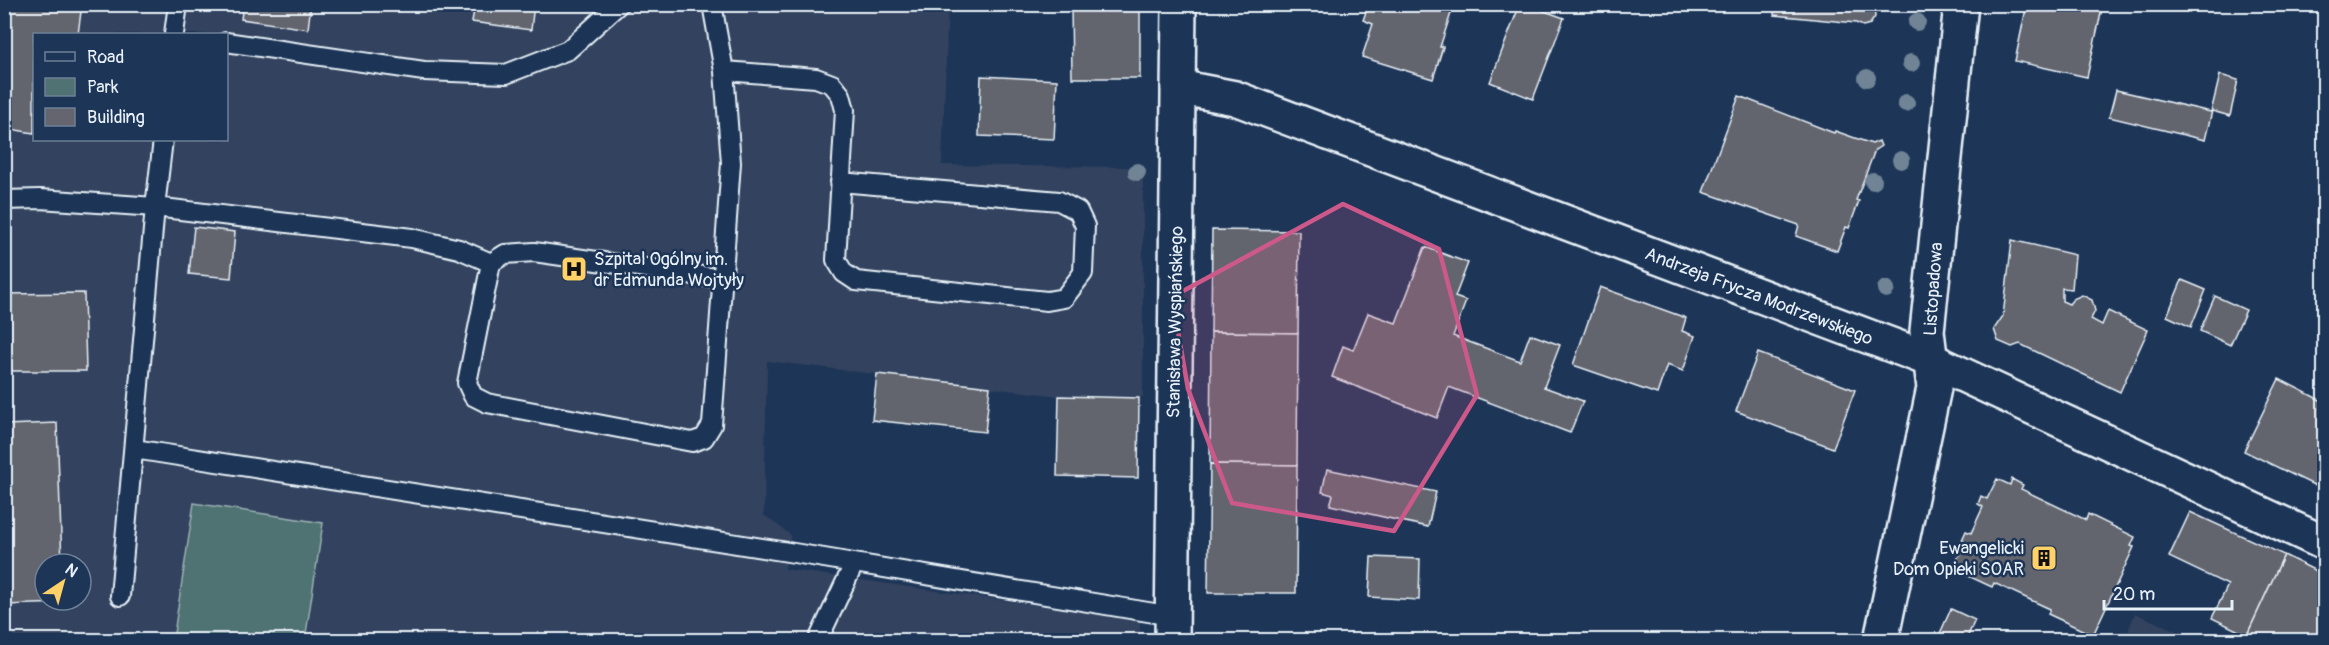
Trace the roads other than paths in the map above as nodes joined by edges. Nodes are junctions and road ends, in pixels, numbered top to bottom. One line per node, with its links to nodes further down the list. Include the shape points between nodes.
1 (178, 4): 6 (lane)
2 (619, 4): 7 (lane, via 568,50 506,74 424,71)
3 (712, 4): 8 (lane)
4 (1179, 4): 9 (street, Stanisława Wyspiańskiego)
5 (1961, 4): 16 (street, Listopadowa, via 1927,331)
6 (174, 33)
7 (228, 42)
8 (724, 71): 11 (lane, via 816,78 832,84 841,95 845,110); 15 (lane, via 731,163)
9 (1178, 87): 16 (street, Andrzeja Frycza Modrzewskiego, via 1235,99); 21 (street, Stanisława Wyspiańskiego)
10 (163, 141): 13 (lane)
11 (840, 182): 11 (lane, via 836,260 844,273 856,281 1047,300 1064,298 1083,273 1085,226 1078,212 1059,201)
12 (4, 200): 13 (lane)
13 (155, 207): 14 (lane, via 412,238 459,249); 17 (lane)
14 (491, 263): 15 (lane, via 505,254 534,252); 15 (lane, via 467,383 473,396 487,403 692,442 704,438 712,425)
15 (723, 279)
16 (1931, 360): 18 (street, Andrzeja Frycza Modrzewskiego); 23 (street, Listopadowa, via 1934,388)
17 (134, 449): 19 (lane); 20 (lane)
18 (2325, 543)
19 (854, 564): 21 (lane); 22 (lane)
20 (120, 596)
21 (1172, 628)
22 (818, 640)
23 (1881, 640)

